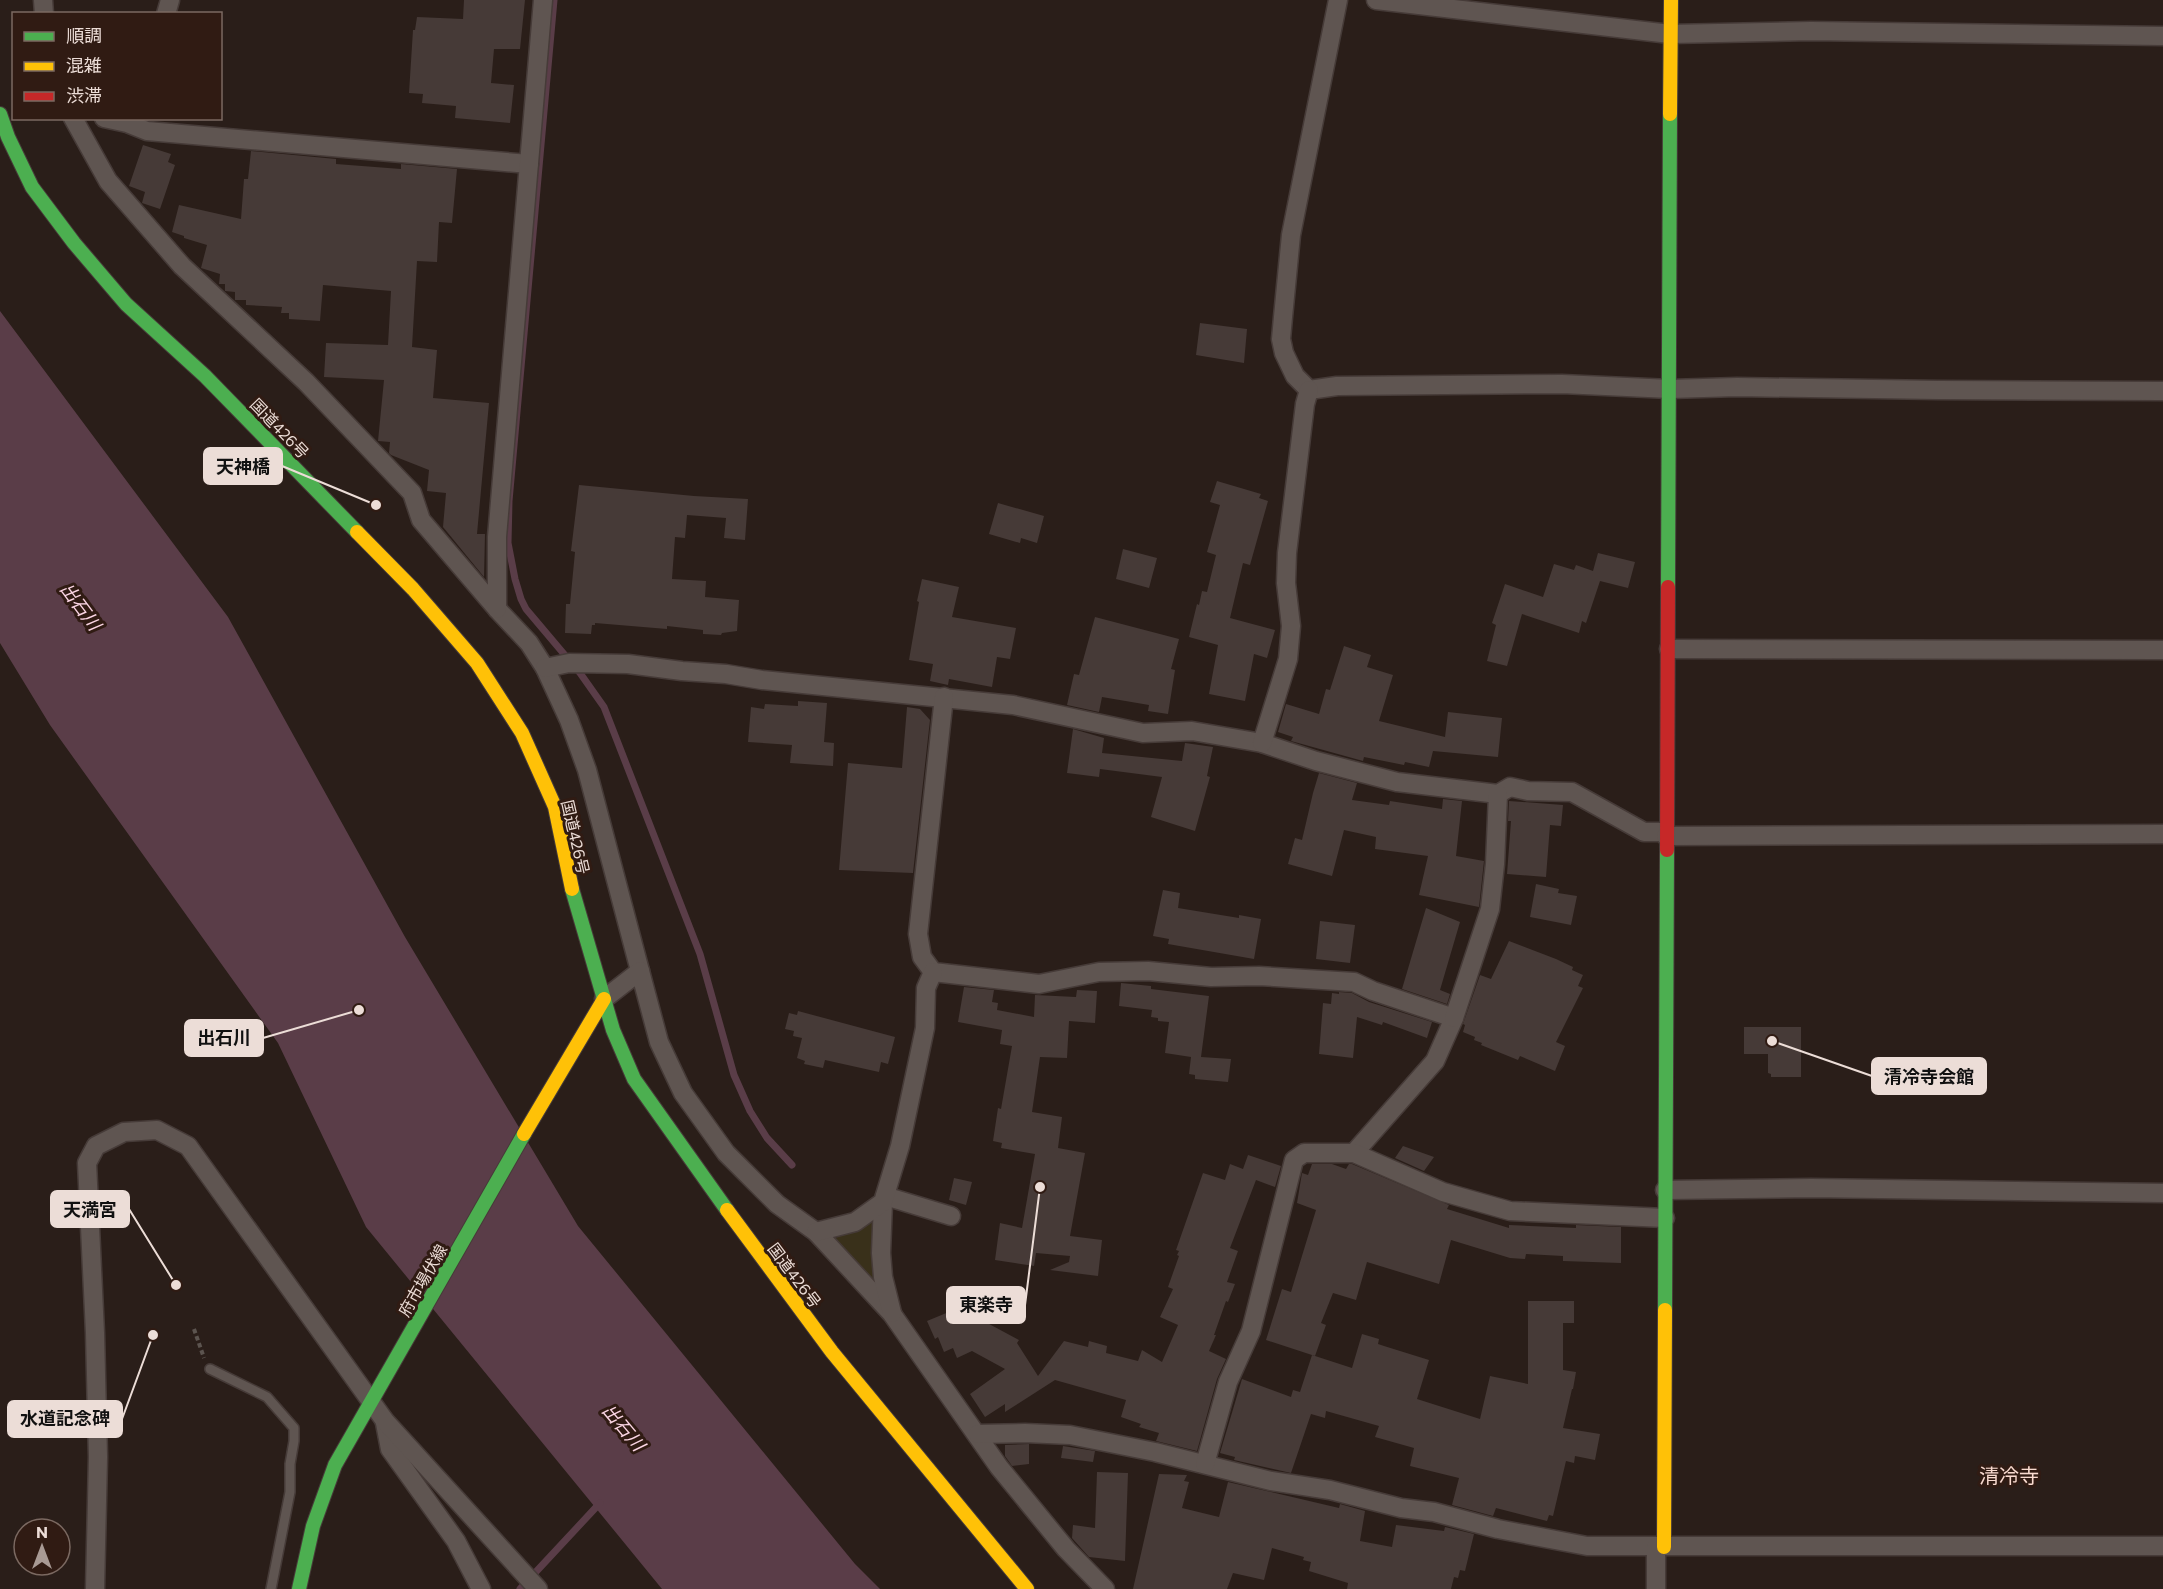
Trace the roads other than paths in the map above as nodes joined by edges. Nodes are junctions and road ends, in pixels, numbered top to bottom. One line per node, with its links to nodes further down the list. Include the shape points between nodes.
1 (543, 0): 11 (street)
2 (1338, 0): 13 (street, via 1291,235 1281,339 1296,376)
3 (1376, 0): 5 (street)
4 (1671, 0): 5 (main road)
5 (1670, 34): 6 (street, via 1811,30); 12 (main road)
6 (2163, 36)
7 (0, 114): 26 (main road, 国道426号, via 32,187 126,304 213,384 412,589 477,663 522,733 555,807 567,873)
8 (74, 120): 15 (street, via 108,181 182,266 306,382 412,493 421,520)
9 (119, 120): 10 (street)
10 (134, 122): 11 (street, via 147,131)
11 (529, 164): 15 (street, via 497,537)
12 (1670, 389): 13 (street, via 1562,384 1337,386); 14 (street); 16 (main road)
13 (1309, 390): 20 (street, via 1287,553 1291,626 1288,659)
14 (2163, 391)
15 (497, 609): 18 (street)
16 (1669, 649): 17 (street); 22 (main road)
17 (2163, 650)
18 (546, 668): 19 (street, via 569,663 628,664); 24 (street, via 587,770)
19 (944, 697): 20 (street, via 1013,705 1143,733 1192,731); 25 (street, via 918,934 922,957)
20 (1262, 743): 21 (street, via 1397,782)
21 (1498, 794): 22 (street, via 1510,787 1572,792 1644,832); 27 (street, via 1490,909)
22 (1666, 834): 23 (street); 29 (main road)
23 (2163, 834)
24 (640, 971): 26 (street); 34 (street, via 659,1042 683,1093 726,1153 777,1204)
25 (933, 972): 27 (street, via 1039,984 1099,972 1148,971 1354,982); 31 (street, via 926,988 925,1028 900,1146)
26 (603, 999): 37 (main road, 府市場伏線); 48 (main road, 国道426号, via 634,1079 762,1258 832,1352)
27 (1454, 1018): 28 (street, via 1436,1061)
28 (1353, 1153): 33 (street, via 1443,1192 1509,1211); 40 (street, via 1304,1153 1294,1160 1251,1331 1228,1382)
29 (1665, 1190): 30 (street); 33 (main road)
30 (2163, 1193)
31 (884, 1199): 32 (street); 34 (street, via 855,1222); 35 (street, via 881,1253)
32 (951, 1216)
33 (1665, 1218): 42 (main road)
34 (816, 1232): 35 (street)
35 (892, 1314): 39 (street)
36 (210, 1369): 44 (lane, via 267,1397 294,1428 290,1492)
37 (371, 1401): 38 (street); 43 (street, via 188,1146 157,1130 142,1130 124,1132 96,1146 87,1162 98,1446); 45 (main road, 府市場伏線, via 335,1465 315,1515)
38 (385, 1421): 46 (street, via 390,1449 456,1541); 47 (street)
39 (978, 1434): 40 (street, via 1070,1435); 49 (street, via 1036,1515)
40 (1205, 1464): 42 (street, via 1587,1546)
41 (2163, 1546): 42 (street)
42 (1660, 1547): 50 (street)
43 (96, 1589)
44 (271, 1589)
45 (298, 1589)
46 (481, 1589)
47 (538, 1589)
48 (1027, 1589)
49 (1106, 1589)
50 (1656, 1589)

